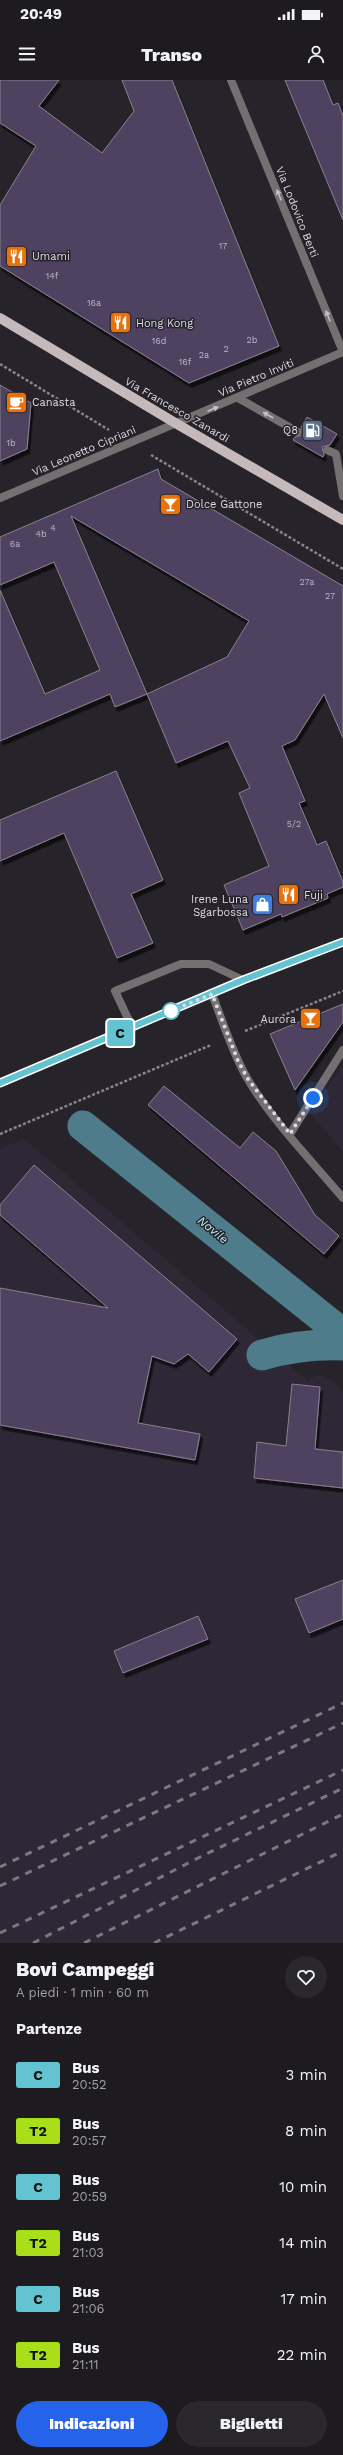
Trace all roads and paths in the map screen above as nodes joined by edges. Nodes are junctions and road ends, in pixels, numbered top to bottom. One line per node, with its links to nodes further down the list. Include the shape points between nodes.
1 (231, 80): 3 (street, Via Lodovico Berti, one-way to 1)
2 (0, 318): 6 (main road, Via Francesco Zanardi)
3 (343, 352): 5 (street, Via Pietro Inviti)
4 (0, 364): 7 (path)
5 (238, 398): 6 (street, Via Pietro Inviti, one-way to 5); 8 (street, one-way to 5)
6 (177, 424): 12 (street, Via Leonetto Cipriani); 13 (main road, Via Francesco Zanardi)
7 (102, 425)
8 (298, 432)
9 (327, 450): 11 (street, via 336,454)
10 (158, 459): 14 (path)
11 (343, 496)
12 (0, 498)
13 (343, 520)
14 (343, 569)
15 (343, 942): 16 (street)
16 (243, 980): 18 (street); 19 (street, via 209,964 181,964 115,991)
17 (343, 991): 20 (path)
18 (212, 994): 19 (street); 25 (street, via 238,1061 248,1079)
19 (132, 1027): 23 (street)
20 (243, 1032)
21 (214, 1044): 24 (path)
22 (343, 1050): 25 (street)
23 (0, 1083)
24 (0, 1134)
25 (290, 1134): 26 (street)
26 (343, 1198)

